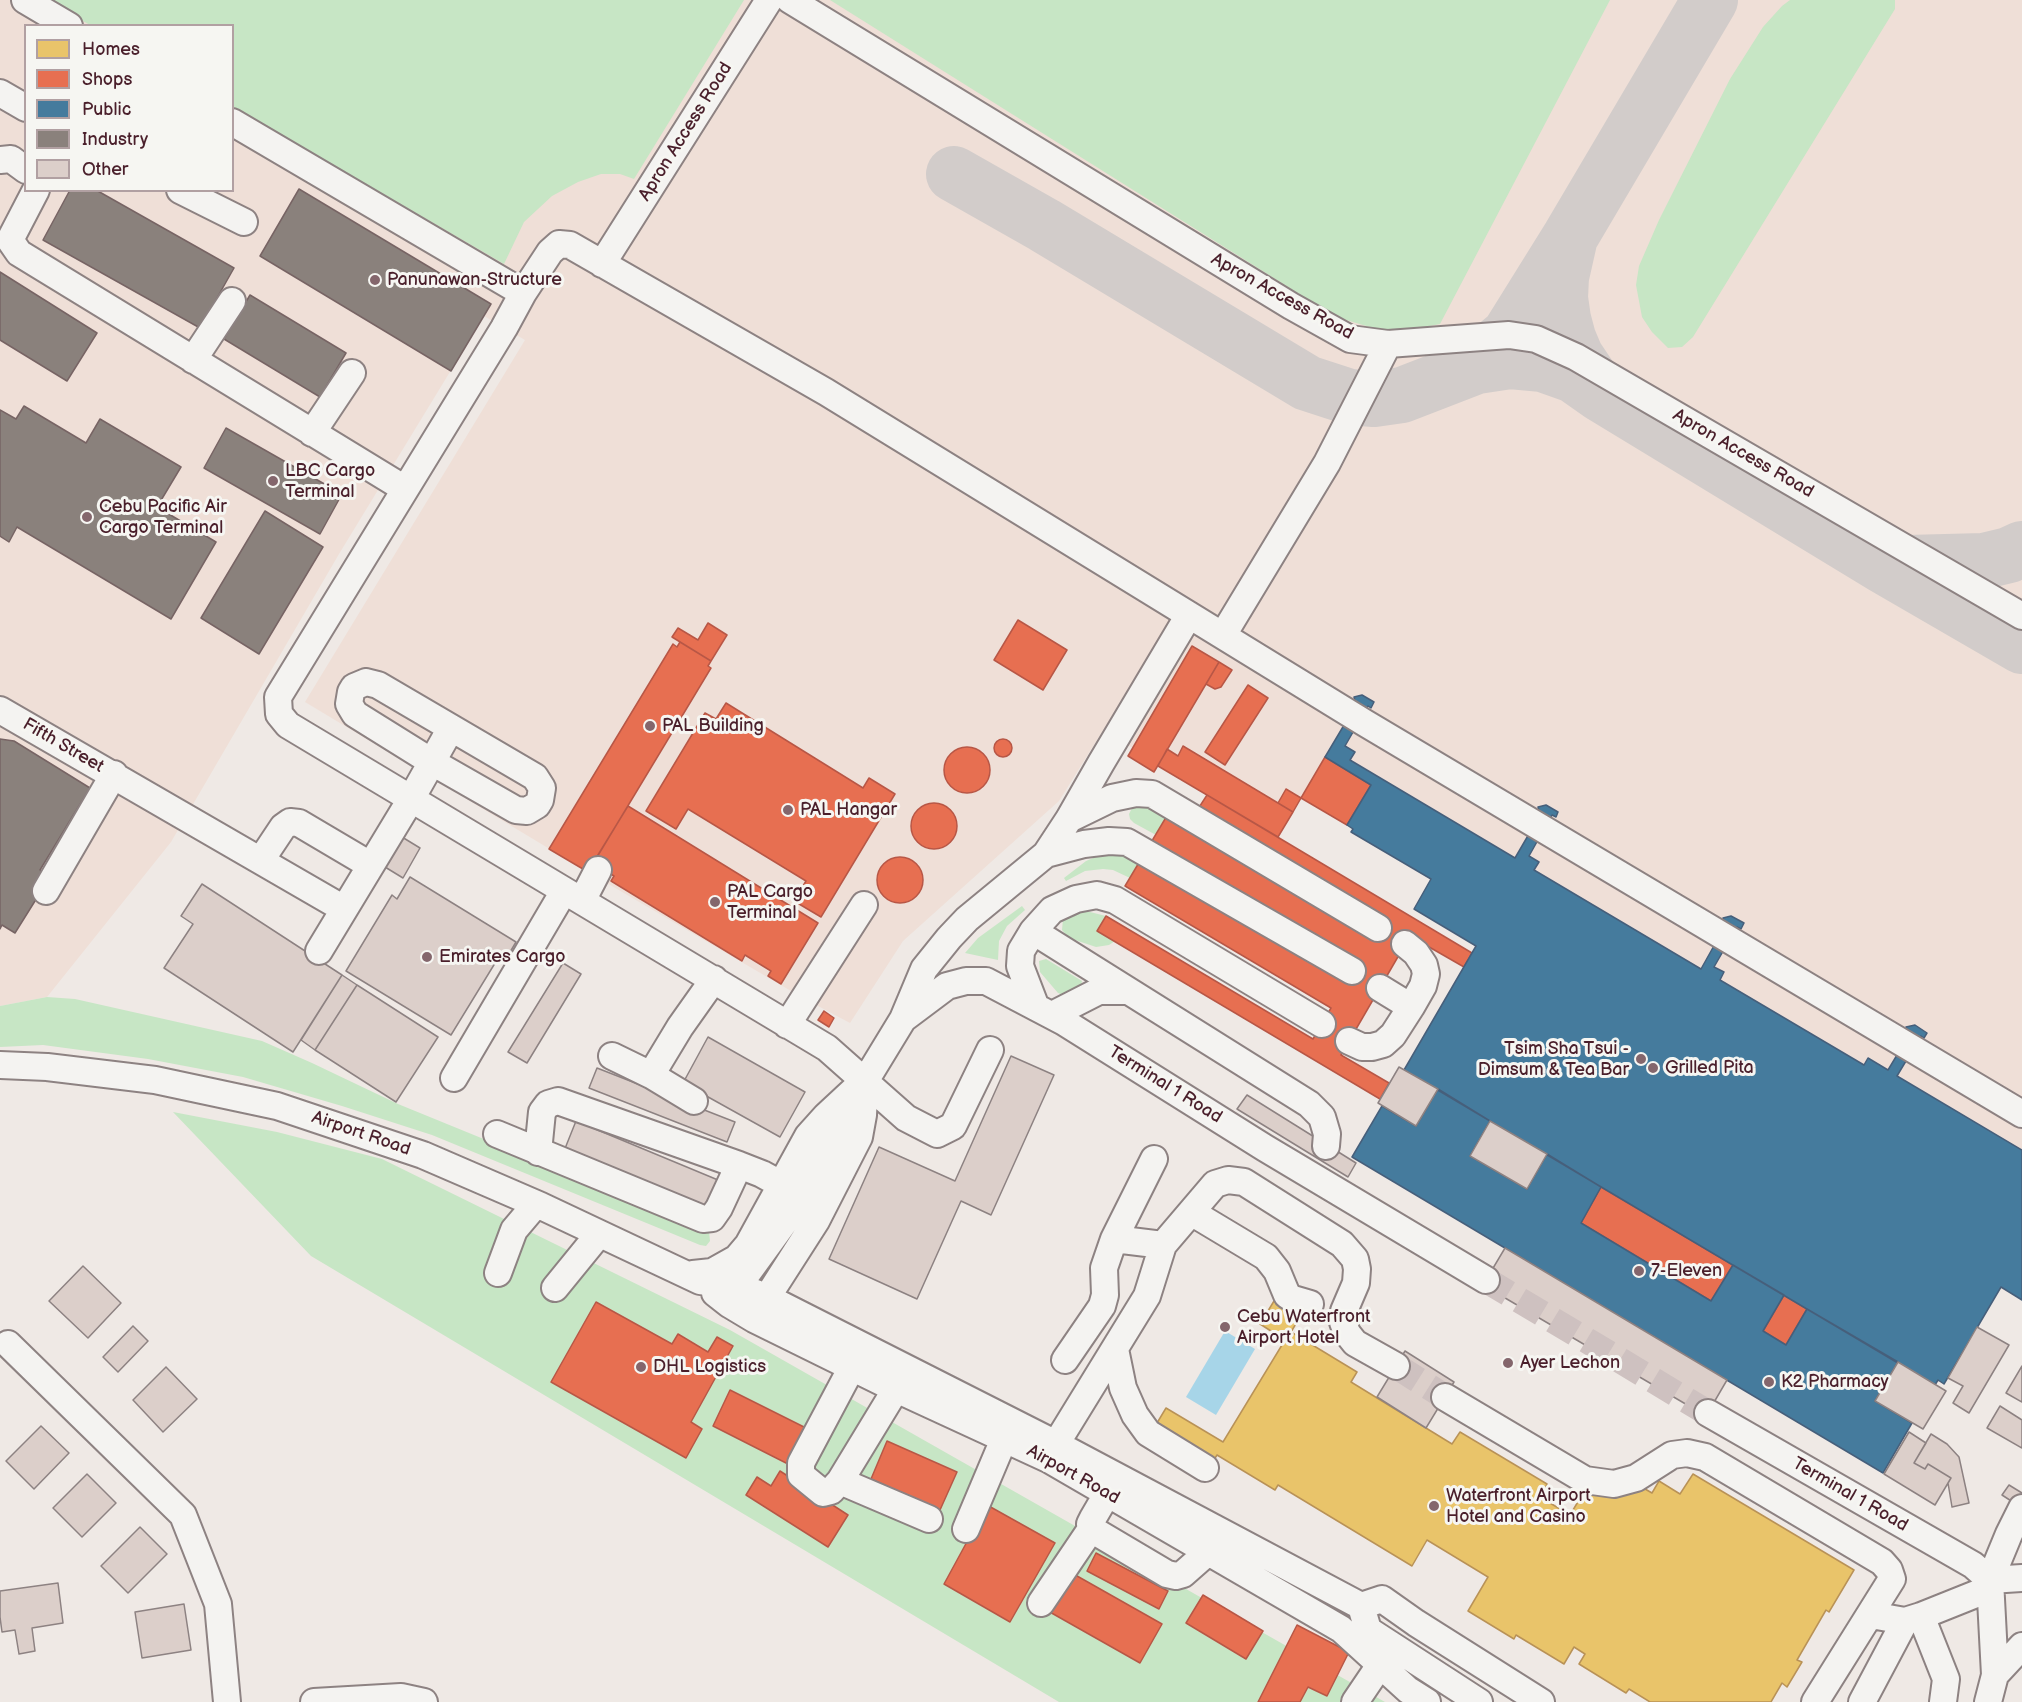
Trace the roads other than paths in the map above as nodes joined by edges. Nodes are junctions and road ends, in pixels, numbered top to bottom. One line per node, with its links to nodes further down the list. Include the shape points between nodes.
1 (26, 0): 4 (street)
2 (769, 0): 13 (street, Apron Access Road)
3 (790, 0): 16 (street, Apron Access Road, via 1292,306 1350,339)
4 (66, 24)
5 (0, 93): 6 (street)
6 (24, 107)
7 (234, 123): 14 (street)
8 (0, 160): 9 (street, via 11,159)
9 (24, 169)
10 (35, 192): 17 (street, via 10,240 19,253)
11 (184, 192): 12 (street)
12 (244, 222)
13 (602, 264): 14 (street, via 570,245 559,244); 21 (street, via 826,392)
14 (523, 293): 20 (street)
15 (232, 301): 17 (street)
16 (1388, 344): 22 (street, Apron Access Road, via 1509,335 1536,339 1576,357); 23 (street, via 1327,463)
17 (193, 360): 19 (street)
18 (351, 373): 19 (street)
19 (312, 433): 20 (street)
20 (405, 489): 28 (street, via 278,697 279,714 288,725)
21 (1189, 615): 23 (street); 29 (street)
22 (2022, 616)
23 (1223, 635): 59 (street)
24 (0, 710): 27 (street, Fifth Street)
25 (451, 728): 26 (street); 26 (street, via 372,683 360,684 351,692 349,704 355,714); 26 (street, via 535,777 542,788 540,800 533,809 516,810)
26 (432, 762): 28 (street)
27 (120, 778): 31 (street, Fifth Street); 34 (street)
28 (411, 799): 32 (street); 35 (street)
29 (1070, 819): 30 (street); 38 (street, via 1112,798 1152,794)
30 (1046, 854): 42 (street, via 1084,844 1127,842); 48 (street, via 949,938 924,969)
31 (261, 860): 32 (street, via 290,822 299,823); 37 (street, Fifth Street)
32 (370, 866): 37 (street)
33 (598, 870): 35 (street)
34 (46, 891)
35 (573, 896): 43 (street); 56 (street)
36 (864, 905): 50 (street)
37 (344, 909): 41 (street)
38 (1378, 928)
39 (1033, 931): 45 (street); 47 (street, via 1021,951 1020,966); 49 (street, via 1052,910 1076,898 1097,895 1115,900)
40 (1405, 944): 46 (street, via 1424,964 1426,974)
41 (319, 951)
42 (1352, 971)
43 (714, 980): 50 (street); 55 (street)
44 (1380, 988): 46 (street)
45 (1126, 991): 47 (street, via 1099,991); 63 (street, via 1309,1104 1322,1117 1327,1134)
46 (1411, 1007): 51 (street, via 1394,1035 1383,1044 1362,1047)
47 (1044, 1010): 48 (street, Terminal 1 Road, via 986,981 966,981 947,987); 63 (street, Terminal 1 Road)
48 (903, 1019): 57 (street, Terminal 1 Road)
49 (1322, 1024)
50 (787, 1025): 57 (street, via 827,1048)
51 (1349, 1041)
52 (990, 1050): 57 (street, via 953,1126 937,1134 906,1118)
53 (612, 1056): 55 (street)
54 (0, 1065): 66 (street, Airport Road, via 155,1080 277,1106 423,1155)
55 (651, 1075): 58 (street)
56 (454, 1078)
57 (864, 1083): 65 (street, Terminal 1 Road, via 808,1136); 75 (street, Terminal 1 Road, via 823,1161); 76 (street, Terminal 1 Road, via 859,1137 816,1221)
58 (694, 1101)
59 (2022, 1114)
60 (497, 1134): 61 (street)
61 (538, 1152): 64 (street, via 703,1219 712,1218); 64 (street, via 542,1112 548,1104 558,1101)
62 (1154, 1159): 69 (street)
63 (1319, 1160): 73 (street, Terminal 1 Road)
64 (739, 1165): 65 (street)
65 (782, 1185): 72 (street, Terminal 1 Road, via 737,1258)
66 (536, 1204): 68 (street, Airport Road); 71 (street, via 514,1230)
67 (1191, 1212): 70 (street); 77 (street, via 1266,1257 1287,1295); 82 (street, via 1215,1184 1228,1180 1244,1182 1342,1244 1355,1271 1344,1311 1347,1333 1355,1343)
68 (599, 1233): 72 (street, Airport Road); 74 (street)
69 (1114, 1239): 70 (street); 81 (street, via 1104,1268 1102,1306)
70 (1163, 1245): 80 (street, via 1147,1296)
71 (498, 1273)
72 (693, 1278): 75 (street, Airport Road)
73 (1486, 1280)
74 (555, 1288)
75 (734, 1295): 76 (street, Airport Road); 78 (street, Airport Road)
76 (766, 1297): 78 (street, Terminal 1 Road); 88 (street, Airport Road)
77 (1310, 1304)
78 (754, 1319): 83 (street, Airport Road)
79 (8, 1344): 107 (street, via 183,1515 218,1604)
80 (1115, 1348): 88 (street); 89 (street, via 1123,1388 1135,1416 1148,1433)
81 (1065, 1360)
82 (1396, 1366)
83 (852, 1367): 84 (street, Airport Road); 90 (street, via 801,1463 801,1475 823,1492 831,1491)
84 (896, 1389): 87 (street, Airport Road); 90 (street)
85 (1445, 1397): 101 (street, via 1585,1480 1614,1484 1636,1478 1672,1455 1687,1453 1705,1458 1882,1562 1892,1580)
86 (1708, 1413): 98 (street, Terminal 1 Road, via 1972,1564)
87 (1004, 1439): 88 (street, Airport Road); 95 (street)
88 (1053, 1452): 91 (street, Airport Road); 100 (street, Airport Road)
89 (1205, 1468)
90 (840, 1481): 93 (street)
91 (1107, 1494): 94 (street); 96 (street, Airport Road)
92 (2021, 1512): 98 (street)
93 (929, 1520)
94 (1091, 1528): 96 (street, via 1176,1576); 99 (street)
95 (966, 1529)
96 (1208, 1552): 104 (street, Airport Road, via 1341,1629)
97 (2022, 1578): 98 (street)
98 (1990, 1584): 102 (street); 105 (street)
99 (1041, 1603)
100 (1361, 1606): 106 (street, via 1368,1630); 112 (street, via 1382,1599)
101 (1870, 1615): 102 (street); 113 (street)
102 (1913, 1618): 114 (street); 115 (street, via 1946,1679)
103 (2022, 1646): 105 (street)
104 (1380, 1665): 110 (street); 111 (street, Airport Road)
105 (1995, 1675): 116 (street)
106 (1469, 1696)
107 (227, 1702)
108 (314, 1702): 109 (street, via 401,1697)
109 (424, 1702)
110 (1355, 1702)
111 (1427, 1702)
112 (1541, 1702)
113 (1815, 1702)
114 (1862, 1702)
115 (1943, 1702)
116 (1988, 1702)

